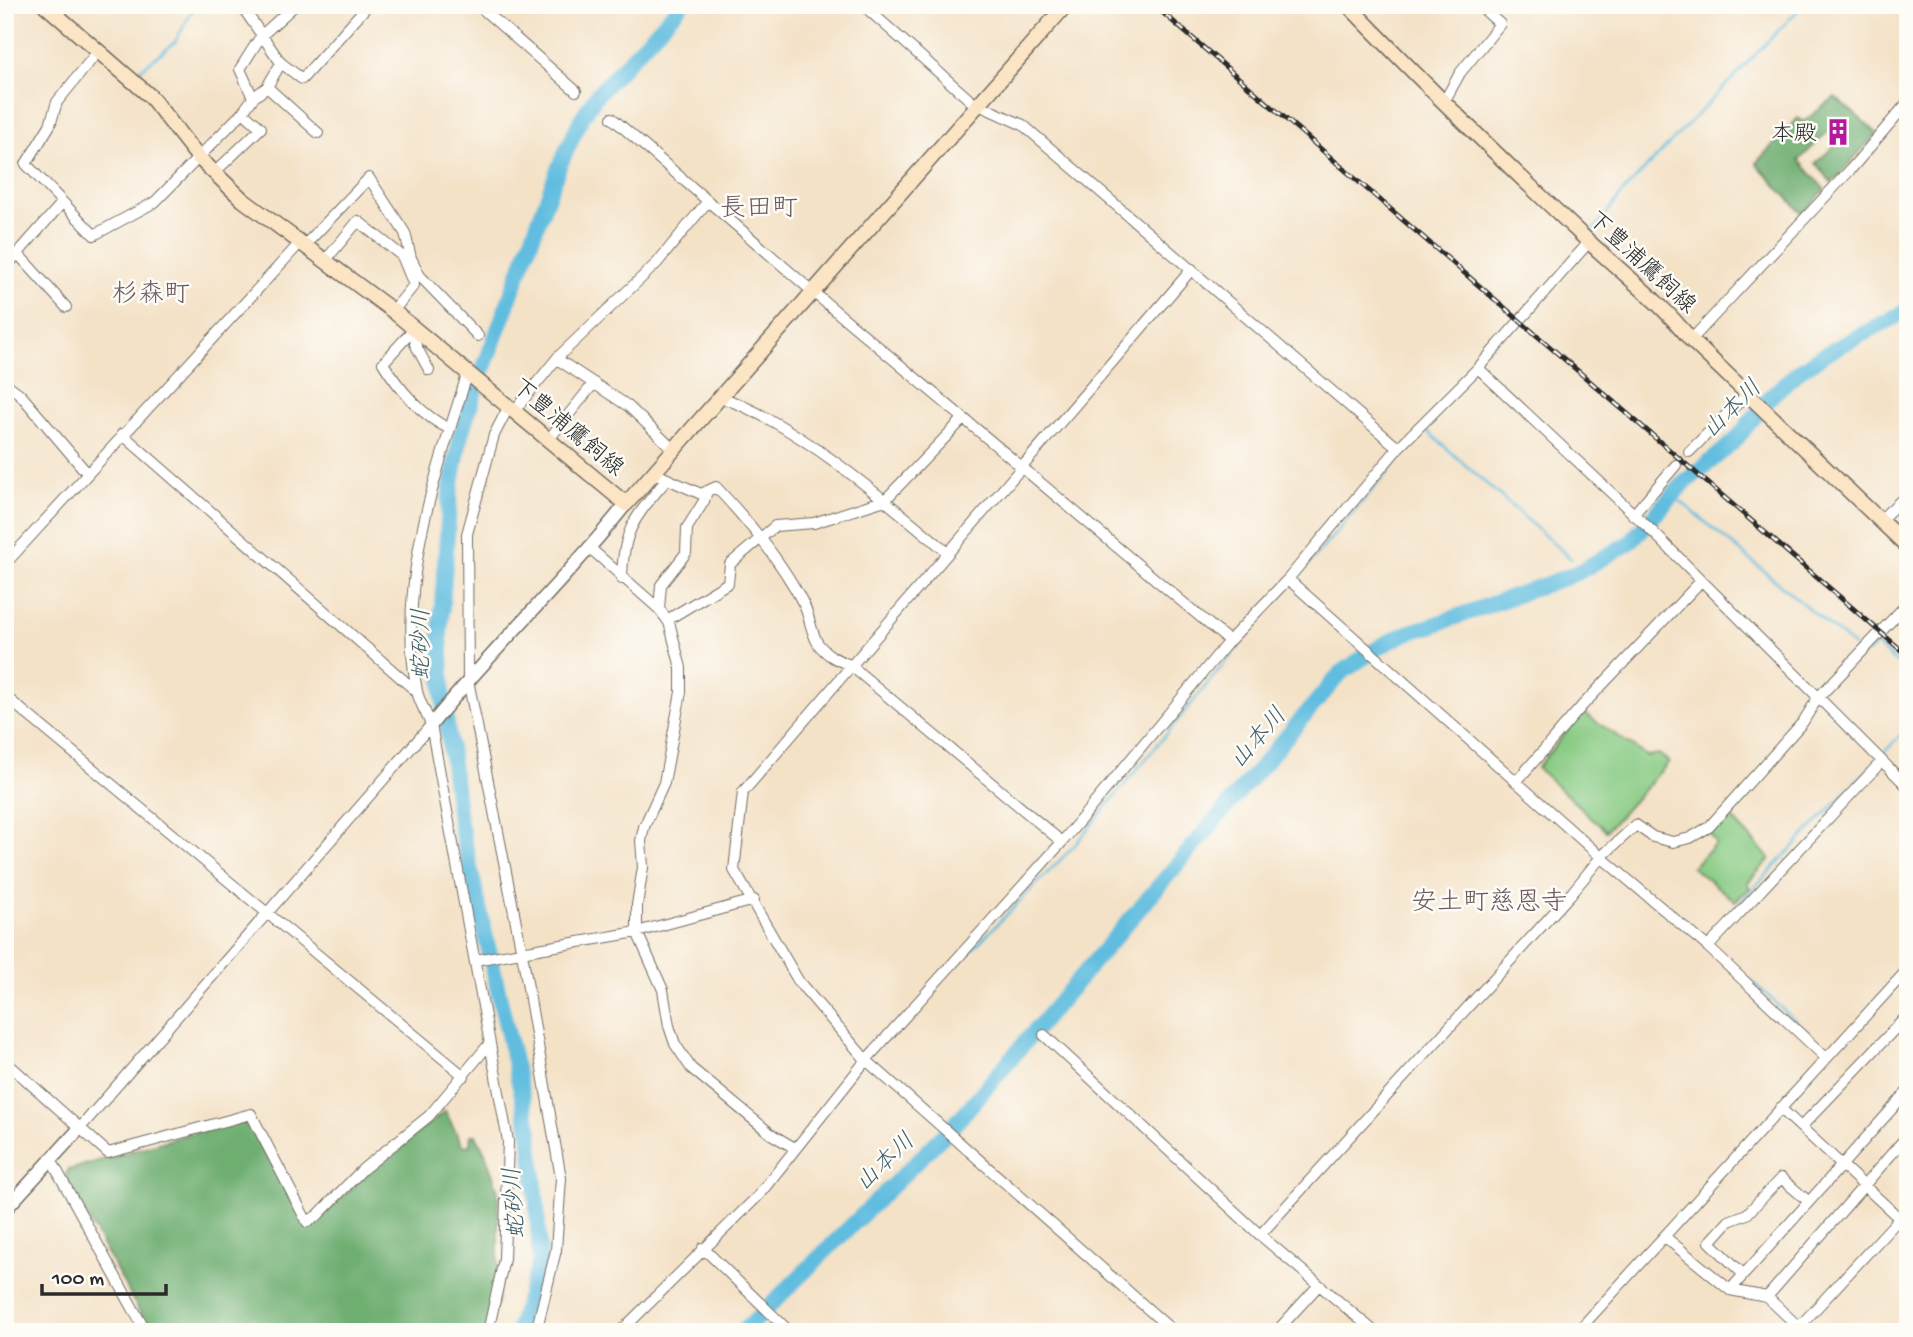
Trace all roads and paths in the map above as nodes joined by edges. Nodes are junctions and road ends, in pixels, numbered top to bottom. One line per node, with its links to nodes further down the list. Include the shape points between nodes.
1 (45, 5): 11 (main road, 下豊浦鷹飼線)
2 (295, 5): 10 (street)
3 (368, 5): 12 (street, via 302,79)
4 (478, 5): 14 (street)
5 (863, 5): 18 (street)
6 (1066, 5): 18 (main road, 下豊浦鷹飼線)
7 (1348, 5): 16 (main road, 下豊浦鷹飼線)
8 (1479, 5): 16 (street, via 1500,24 1460,73)
9 (246, 7): 10 (street)
10 (261, 36): 12 (street); 15 (street, via 240,69)
11 (99, 50): 22 (main road, 下豊浦鷹飼線, via 150,96); 25 (street, via 57,102 50,125 26,164)
12 (281, 63): 13 (street)
13 (267, 87): 15 (street); 21 (street)
14 (576, 91)
15 (253, 98): 19 (street)
16 (1444, 102): 26 (main road, 下豊浦鷹飼線)
17 (1908, 102): 37 (street)
18 (977, 105): 31 (street, via 1023,125); 32 (main road, 下豊浦鷹飼線)
19 (243, 112): 22 (street); 23 (street, via 261,128)
20 (612, 118): 24 (street)
21 (318, 134)
22 (198, 157): 23 (main road, 下豊浦鷹飼線); 25 (street, via 155,202 94,235)
23 (214, 173): 27 (main road, 下豊浦鷹飼線)
24 (708, 201): 32 (street); 38 (street, via 657,263)
25 (62, 203): 28 (street)
26 (1589, 242): 37 (main road, 下豊浦鷹飼線, via 1672,316); 39 (street)
27 (302, 244): 29 (main road, 下豊浦鷹飼線); 36 (street, via 369,178 405,233 420,276); 49 (street)
28 (19, 255): 30 (street); 33 (street)
29 (325, 261): 34 (main road, 下豊浦鷹飼線); 34 (street, via 358,222 373,231 402,256 414,285)
30 (5, 268)
31 (1192, 269): 51 (street); 55 (street)
32 (813, 292): 44 (main road, 下豊浦鷹飼線); 47 (street)
33 (66, 307)
34 (393, 311): 35 (main road, 下豊浦鷹飼線)
35 (417, 330): 40 (street, via 415,344); 41 (main road, 下豊浦鷹飼線); 48 (street, via 384,360 384,366 416,405)
36 (478, 336)
37 (1691, 340): 45 (main road, 下豊浦鷹飼線)
38 (557, 359): 43 (street); 46 (street)
39 (1478, 368): 51 (street); 63 (street)
40 (429, 370)
41 (468, 372): 46 (main road, 下豊浦鷹飼線); 48 (street)
42 (5, 383): 57 (street, via 20,394)
43 (594, 383): 50 (street); 52 (street, via 641,417)
44 (720, 397): 52 (main road, 下豊浦鷹飼線); 61 (street, via 739,403 809,445)
45 (1750, 398): 53 (street); 64 (main road, 下豊浦鷹飼線)
46 (512, 408): 50 (main road, 下豊浦鷹飼線); 79 (street, via 494,435 467,534)
47 (963, 419): 55 (street); 61 (street)
48 (450, 429): 80 (street, via 422,522 415,564 412,635)
49 (122, 434): 57 (street); 80 (street)
50 (549, 439): 62 (main road, 下豊浦鷹飼線)
51 (1398, 448): 72 (street)
52 (673, 449): 56 (main road, 下豊浦鷹飼線)
53 (1689, 452)
54 (1676, 465): 63 (street)
55 (1023, 467): 69 (street); 77 (street)
56 (652, 472): 58 (street); 62 (main road, 下豊浦鷹飼線)
57 (87, 473): 70 (street)
58 (667, 479): 59 (street, via 701,494); 65 (street)
59 (706, 491): 66 (street, via 716,487); 75 (street, via 687,528 686,553 662,585)
60 (1908, 494): 64 (street)
61 (885, 500): 66 (street, via 814,523 775,526); 69 (street)
62 (626, 503): 65 (street); 68 (street)
63 (1634, 516): 73 (street)
64 (1879, 521): 67 (main road, 下豊浦鷹飼線)
65 (631, 524): 71 (street, via 623,547)
66 (760, 539): 76 (street, via 730,564 728,583); 78 (street, via 804,605 817,642 829,657)
67 (1908, 547)
68 (591, 549): 71 (street); 79 (street)
69 (947, 552): 78 (street)
70 (5, 564)
71 (622, 579): 75 (street)
72 (1288, 579): 77 (street); 85 (street)
73 (1702, 581): 82 (street); 85 (street)
74 (1908, 603): 82 (street)
75 (659, 609): 76 (street)
76 (667, 620): 91 (street, via 681,668 681,692 664,783 641,841)
77 (1229, 641): 87 (street)
78 (850, 665): 87 (street); 89 (street, via 743,792 734,870)
79 (468, 680): 83 (street); 93 (street)
80 (417, 692): 83 (street)
81 (5, 696): 90 (street)
82 (1816, 699): 84 (street); 88 (street, via 1802,722 1709,827 1673,842 1653,837 1636,825)
83 (431, 725): 90 (street); 94 (street)
84 (1882, 761): 86 (street); 92 (street)
85 (1516, 782): 88 (street)
86 (1908, 788)
87 (1062, 842): 100 (street)
88 (1601, 857): 92 (street); 116 (street)
89 (754, 900): 91 (street); 100 (street, via 799,982)
90 (267, 911): 102 (street); 106 (street)
91 (637, 932): 93 (street); 108 (street, via 663,990 676,1044 691,1068)
92 (1708, 947): 99 (street)
93 (522, 953): 94 (street); 126 (street, via 561,1178 556,1250)
94 (475, 960): 98 (street)
95 (1908, 969): 99 (street)
96 (1908, 1015): 105 (street)
97 (1044, 1035): 116 (street)
98 (490, 1043): 102 (street); 125 (street, via 508,1154 504,1259)
99 (1825, 1057): 104 (street)
100 (866, 1060): 108 (street); 129 (street)
101 (5, 1061): 106 (street)
102 (464, 1076): 106 (street, via 429,1116 307,1222 251,1114 108,1153)
103 (1908, 1091): 110 (street)
104 (1780, 1108): 105 (street); 117 (street)
105 (1801, 1127): 110 (street)
106 (80, 1128): 109 (street)
107 (1908, 1135): 111 (street)
108 (793, 1147): 118 (street, via 758,1196)
109 (50, 1158): 114 (street); 124 (street)
110 (1841, 1164): 111 (street); 112 (street)
111 (1864, 1185): 115 (street); 122 (street)
112 (1808, 1201): 119 (street); 119 (street, via 1781,1178 1747,1214 1729,1221 1710,1242)
113 (1908, 1209): 115 (street)
114 (5, 1210)
115 (1899, 1218): 123 (street)
116 (1260, 1235): 120 (street)
117 (1665, 1237): 121 (street); 132 (street)
118 (703, 1248): 127 (street); 128 (street)
119 (1743, 1273): 121 (street)
120 (1318, 1286): 130 (street); 131 (street)
121 (1730, 1290): 122 (street)
122 (1767, 1297): 123 (street)
123 (1802, 1329)
124 (146, 1332)
125 (488, 1332)
126 (536, 1332)
127 (620, 1332)
128 (790, 1332)
129 (1174, 1332)
130 (1276, 1332)
131 (1375, 1332)
132 (1577, 1332)

